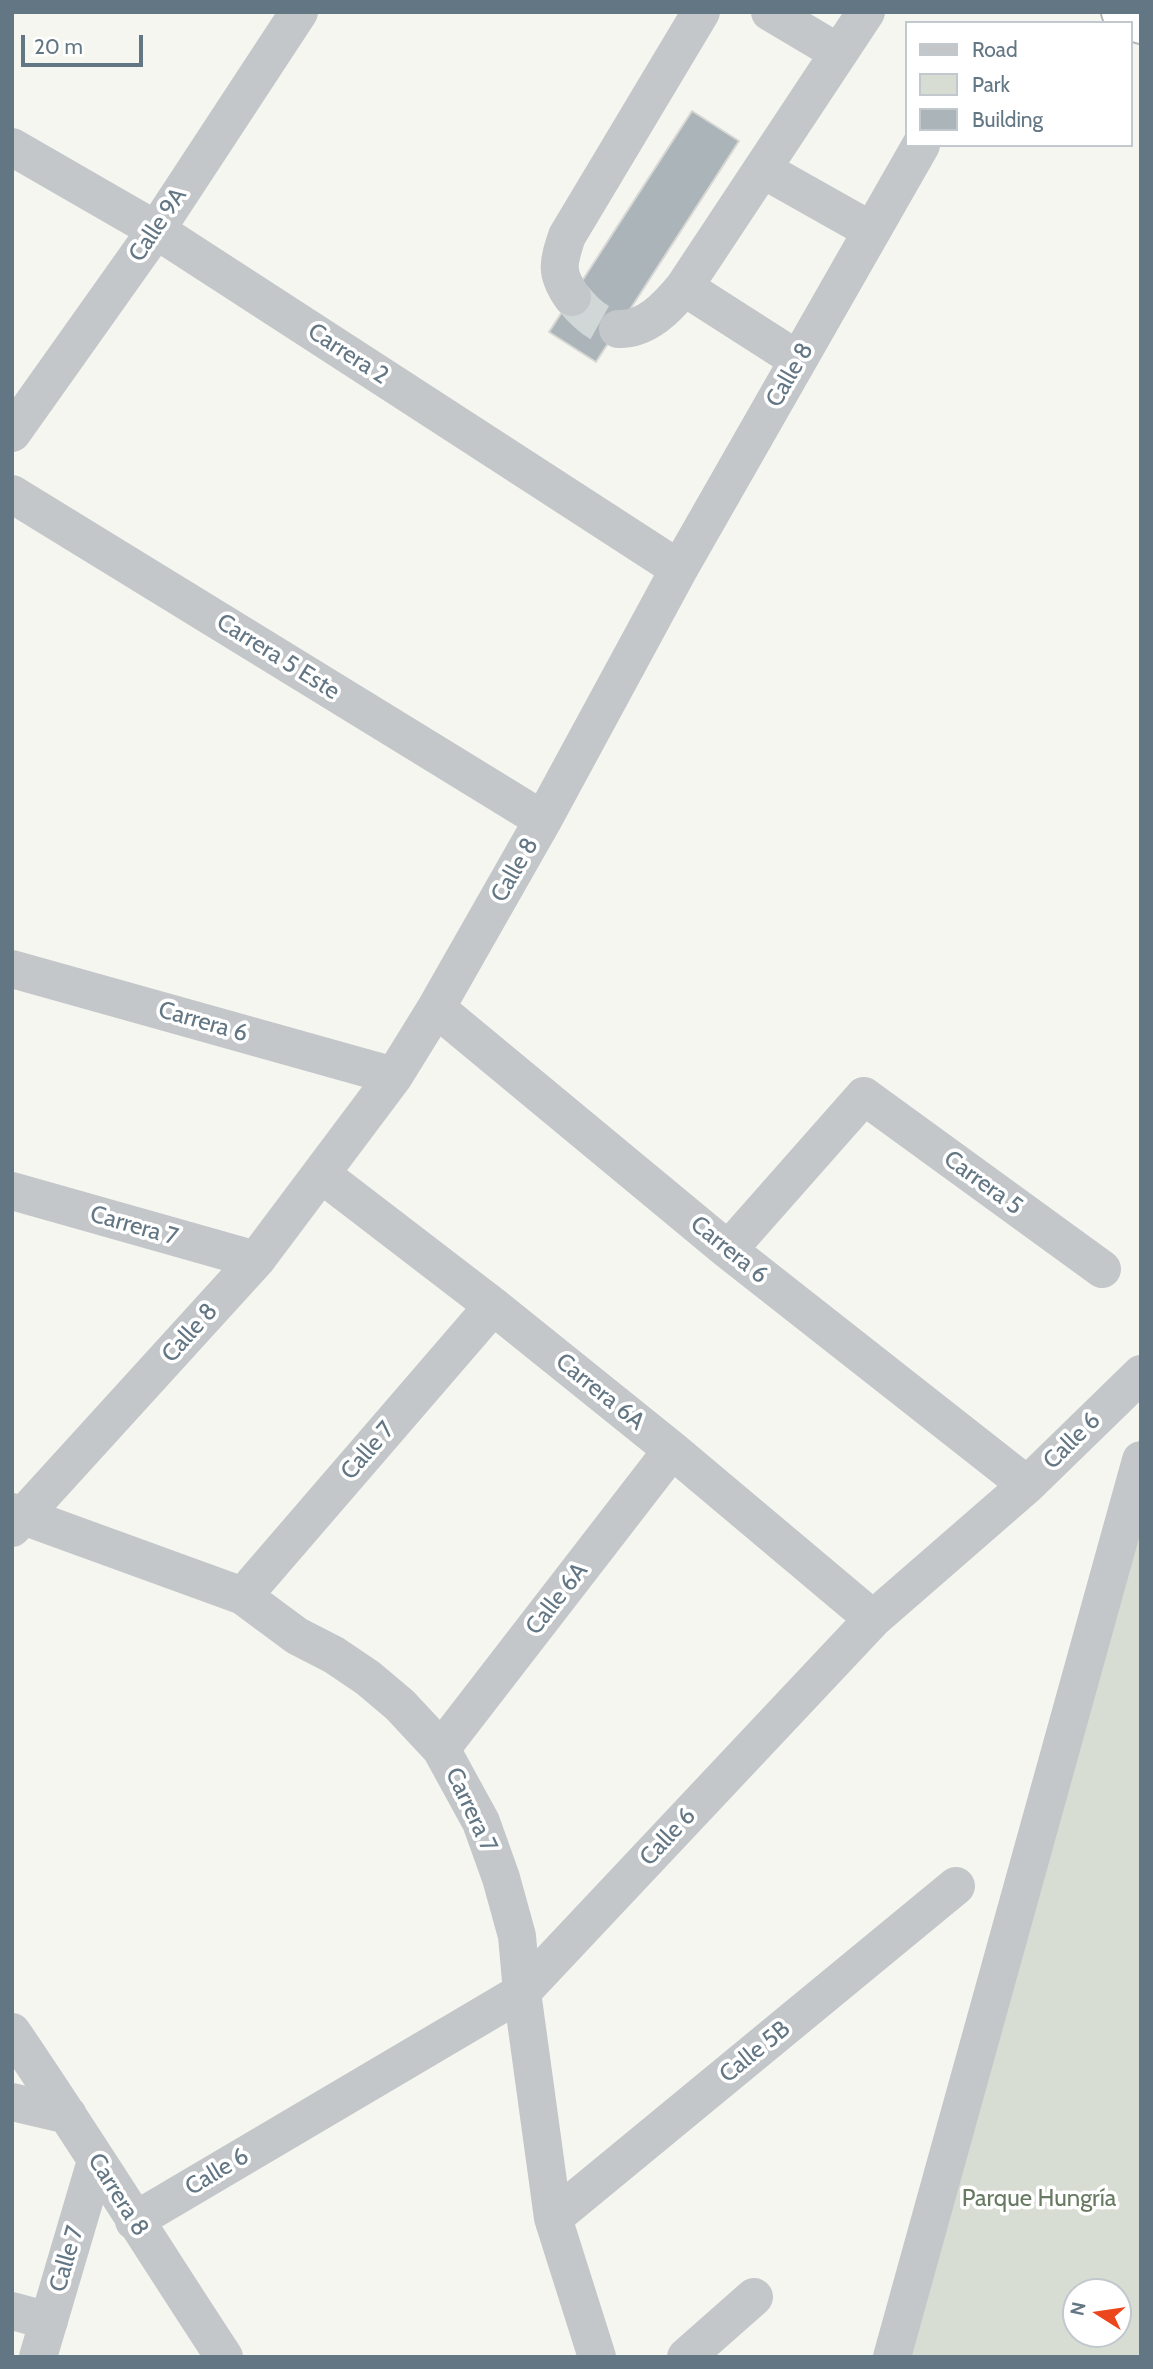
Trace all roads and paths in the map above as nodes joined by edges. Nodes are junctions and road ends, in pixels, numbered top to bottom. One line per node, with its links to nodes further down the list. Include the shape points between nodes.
1 (299, 12): 11 (street, Calle 9A)
2 (702, 12): 14 (street, via 567,236 558,263 562,283)
3 (770, 12): 7 (street)
4 (866, 12): 7 (street)
5 (1121, 12): 6 (highway)
6 (1141, 24)
7 (839, 53): 10 (street)
8 (12, 147): 11 (street, Carrera 2)
9 (920, 147): 12 (street, Calle 8)
10 (762, 169): 12 (street); 13 (street)
11 (156, 230): 17 (street, Calle 9A); 19 (street, Carrera 2)
12 (872, 231): 16 (street, Calle 8)
13 (684, 287): 15 (street, via 647,323); 16 (street)
14 (572, 297)
15 (618, 329)
16 (798, 360): 19 (street, Calle 8)
17 (12, 433)
18 (12, 494): 20 (street, Carrera 5 Este)
19 (680, 569): 20 (street, Calle 8)
20 (543, 820): 22 (street, Calle 8)
21 (12, 969): 23 (street, Carrera 6)
22 (436, 1008): 23 (street, Calle 8); 26 (street, Carrera 6)
23 (394, 1076): 24 (street, Calle 8)
24 (321, 1174): 27 (street, Calle 8); 29 (street, Carrera 6A)
25 (12, 1191): 27 (street, Carrera 7)
26 (728, 1250): 28 (street, Carrera 5, via 864,1096); 33 (street, Carrera 6)
27 (256, 1261): 34 (street, Calle 8)
28 (1102, 1269)
29 (492, 1306): 31 (street, Carrera 6A); 35 (street, Calle 7)
30 (1141, 1374): 33 (street, Calle 6)
31 (672, 1450): 36 (street, Carrera 6A); 37 (street, Calle 6A)
32 (1141, 1460): 53 (street)
33 (1027, 1485): 36 (street, Calle 6)
34 (16, 1519): 35 (street, Carrera 7)
35 (243, 1596): 37 (street, Carrera 7, via 297,1636 368,1678)
36 (873, 1619): 39 (street, Calle 6)
37 (441, 1749): 39 (street, Carrera 7, via 481,1822 501,1878 517,1936)
38 (956, 1886): 44 (street, Calle 5B)
39 (522, 1992): 44 (street, Carrera 7); 45 (street, Calle 6)
40 (12, 2032): 42 (street, Carrera 8)
41 (12, 2102): 42 (street)
42 (68, 2115): 43 (street, Carrera 8)
43 (96, 2161): 45 (street, Carrera 8); 48 (street, Calle 7)
44 (554, 2218): 51 (street, Carrera 7)
45 (134, 2221): 50 (street, Carrera 8)
46 (754, 2297): 52 (street)
47 (12, 2311): 48 (street)
48 (49, 2321): 49 (street, Calle 7)
49 (38, 2357)
50 (224, 2357)
51 (597, 2357)
52 (686, 2357)
53 (891, 2357)

